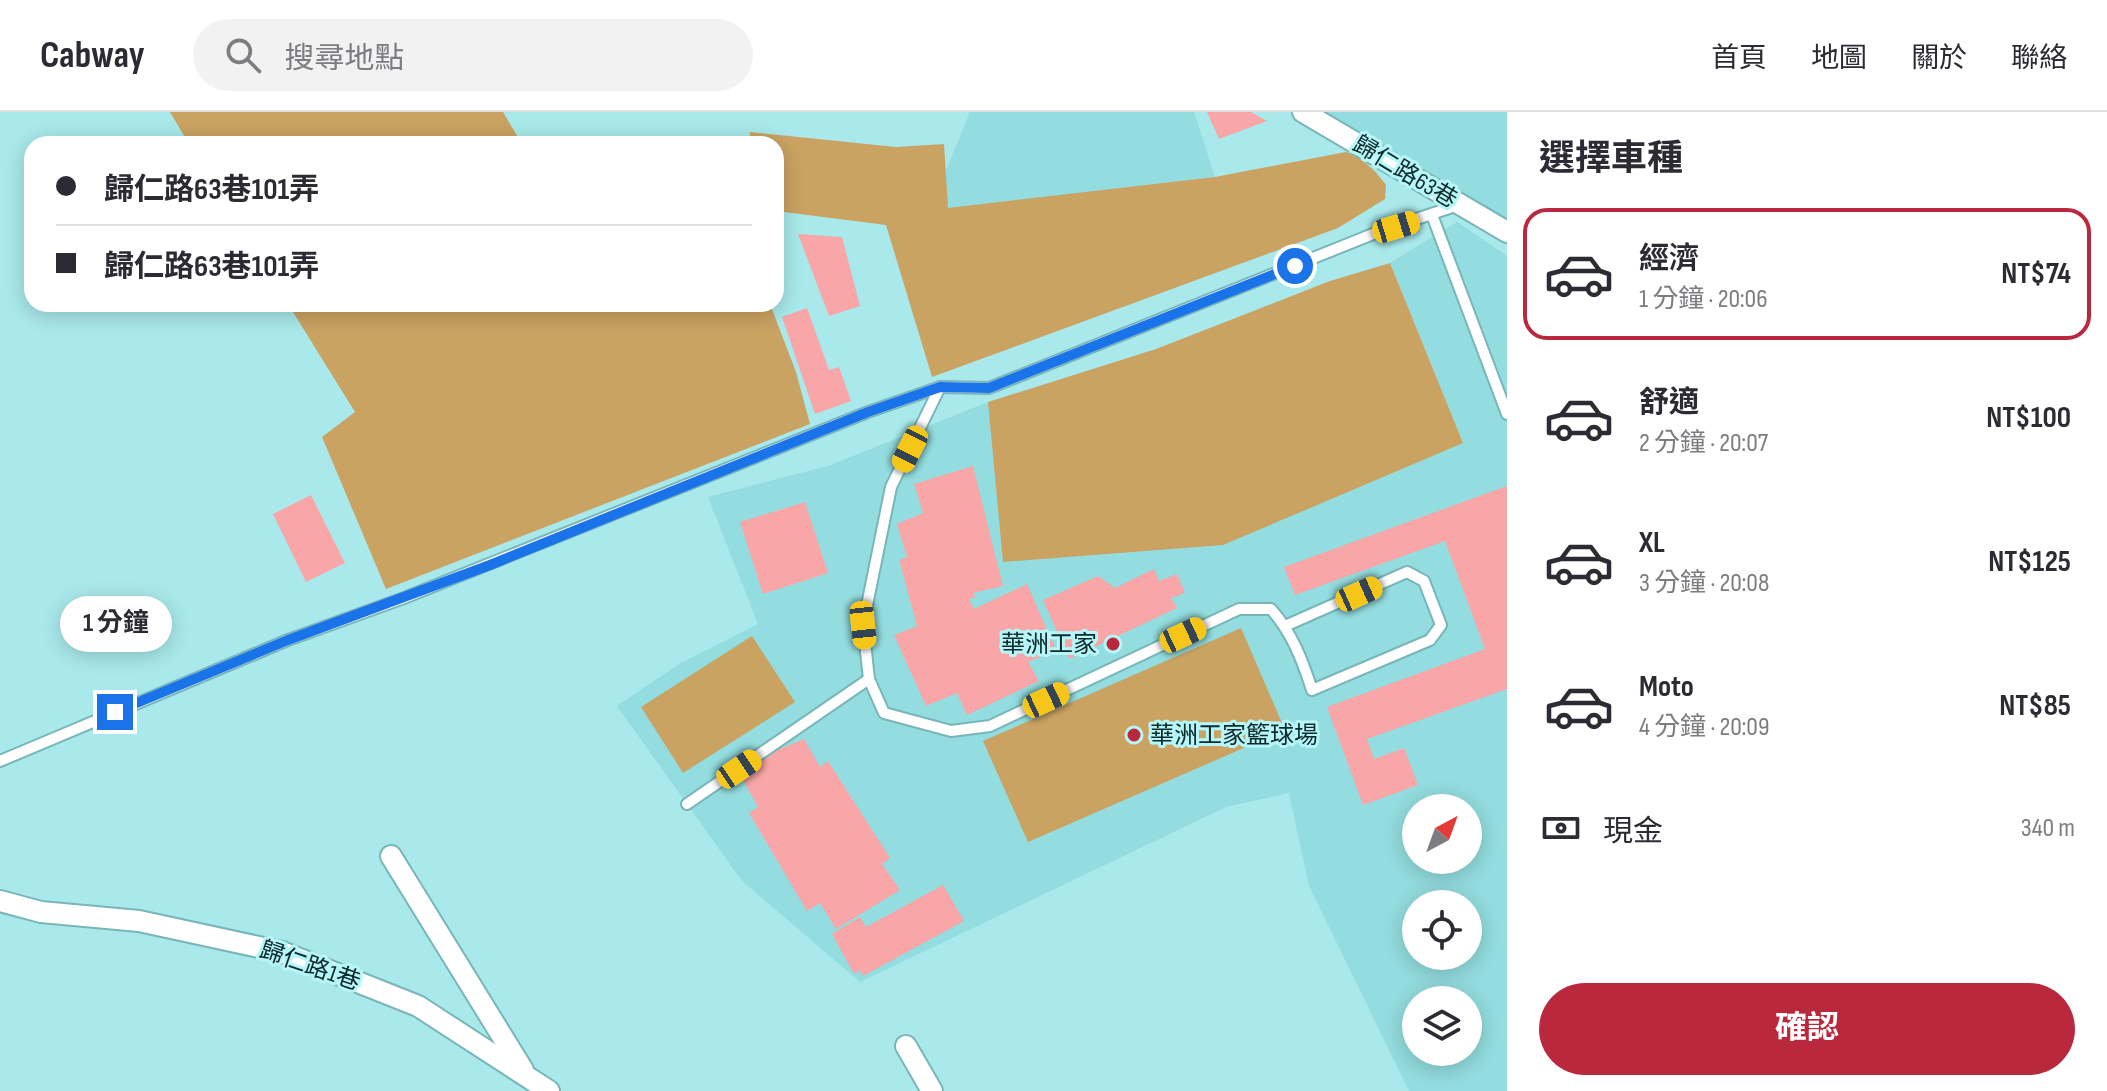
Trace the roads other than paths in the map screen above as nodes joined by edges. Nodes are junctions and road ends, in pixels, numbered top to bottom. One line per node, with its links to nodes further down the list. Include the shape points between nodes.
1 (1303, 112): 2 (street, 歸仁路63巷)
2 (1458, 205): 3 (lane); 4 (street, 歸仁路63巷)
3 (1432, 215): 5 (lane, via 989,388); 6 (lane)
4 (1507, 232)
5 (940, 387): 8 (lane, via 891,487 863,625); 9 (lane, via 288,640)
6 (1507, 414)
7 (1285, 626): 7 (lane, via 1312,690 1430,640 1441,625 1424,581 1407,572); 8 (lane, via 1271,609 1239,609 990,726 951,731 884,713)
8 (869, 679): 10 (lane)
9 (0, 761)
10 (687, 804)
11 (391, 856): 14 (street)
12 (0, 901): 14 (street, 歸仁路1巷, via 41,912 139,921 282,952 418,1006)
13 (906, 1046): 16 (street)
14 (526, 1075): 15 (street, 歸仁路1巷)
15 (549, 1091)
16 (932, 1091)

